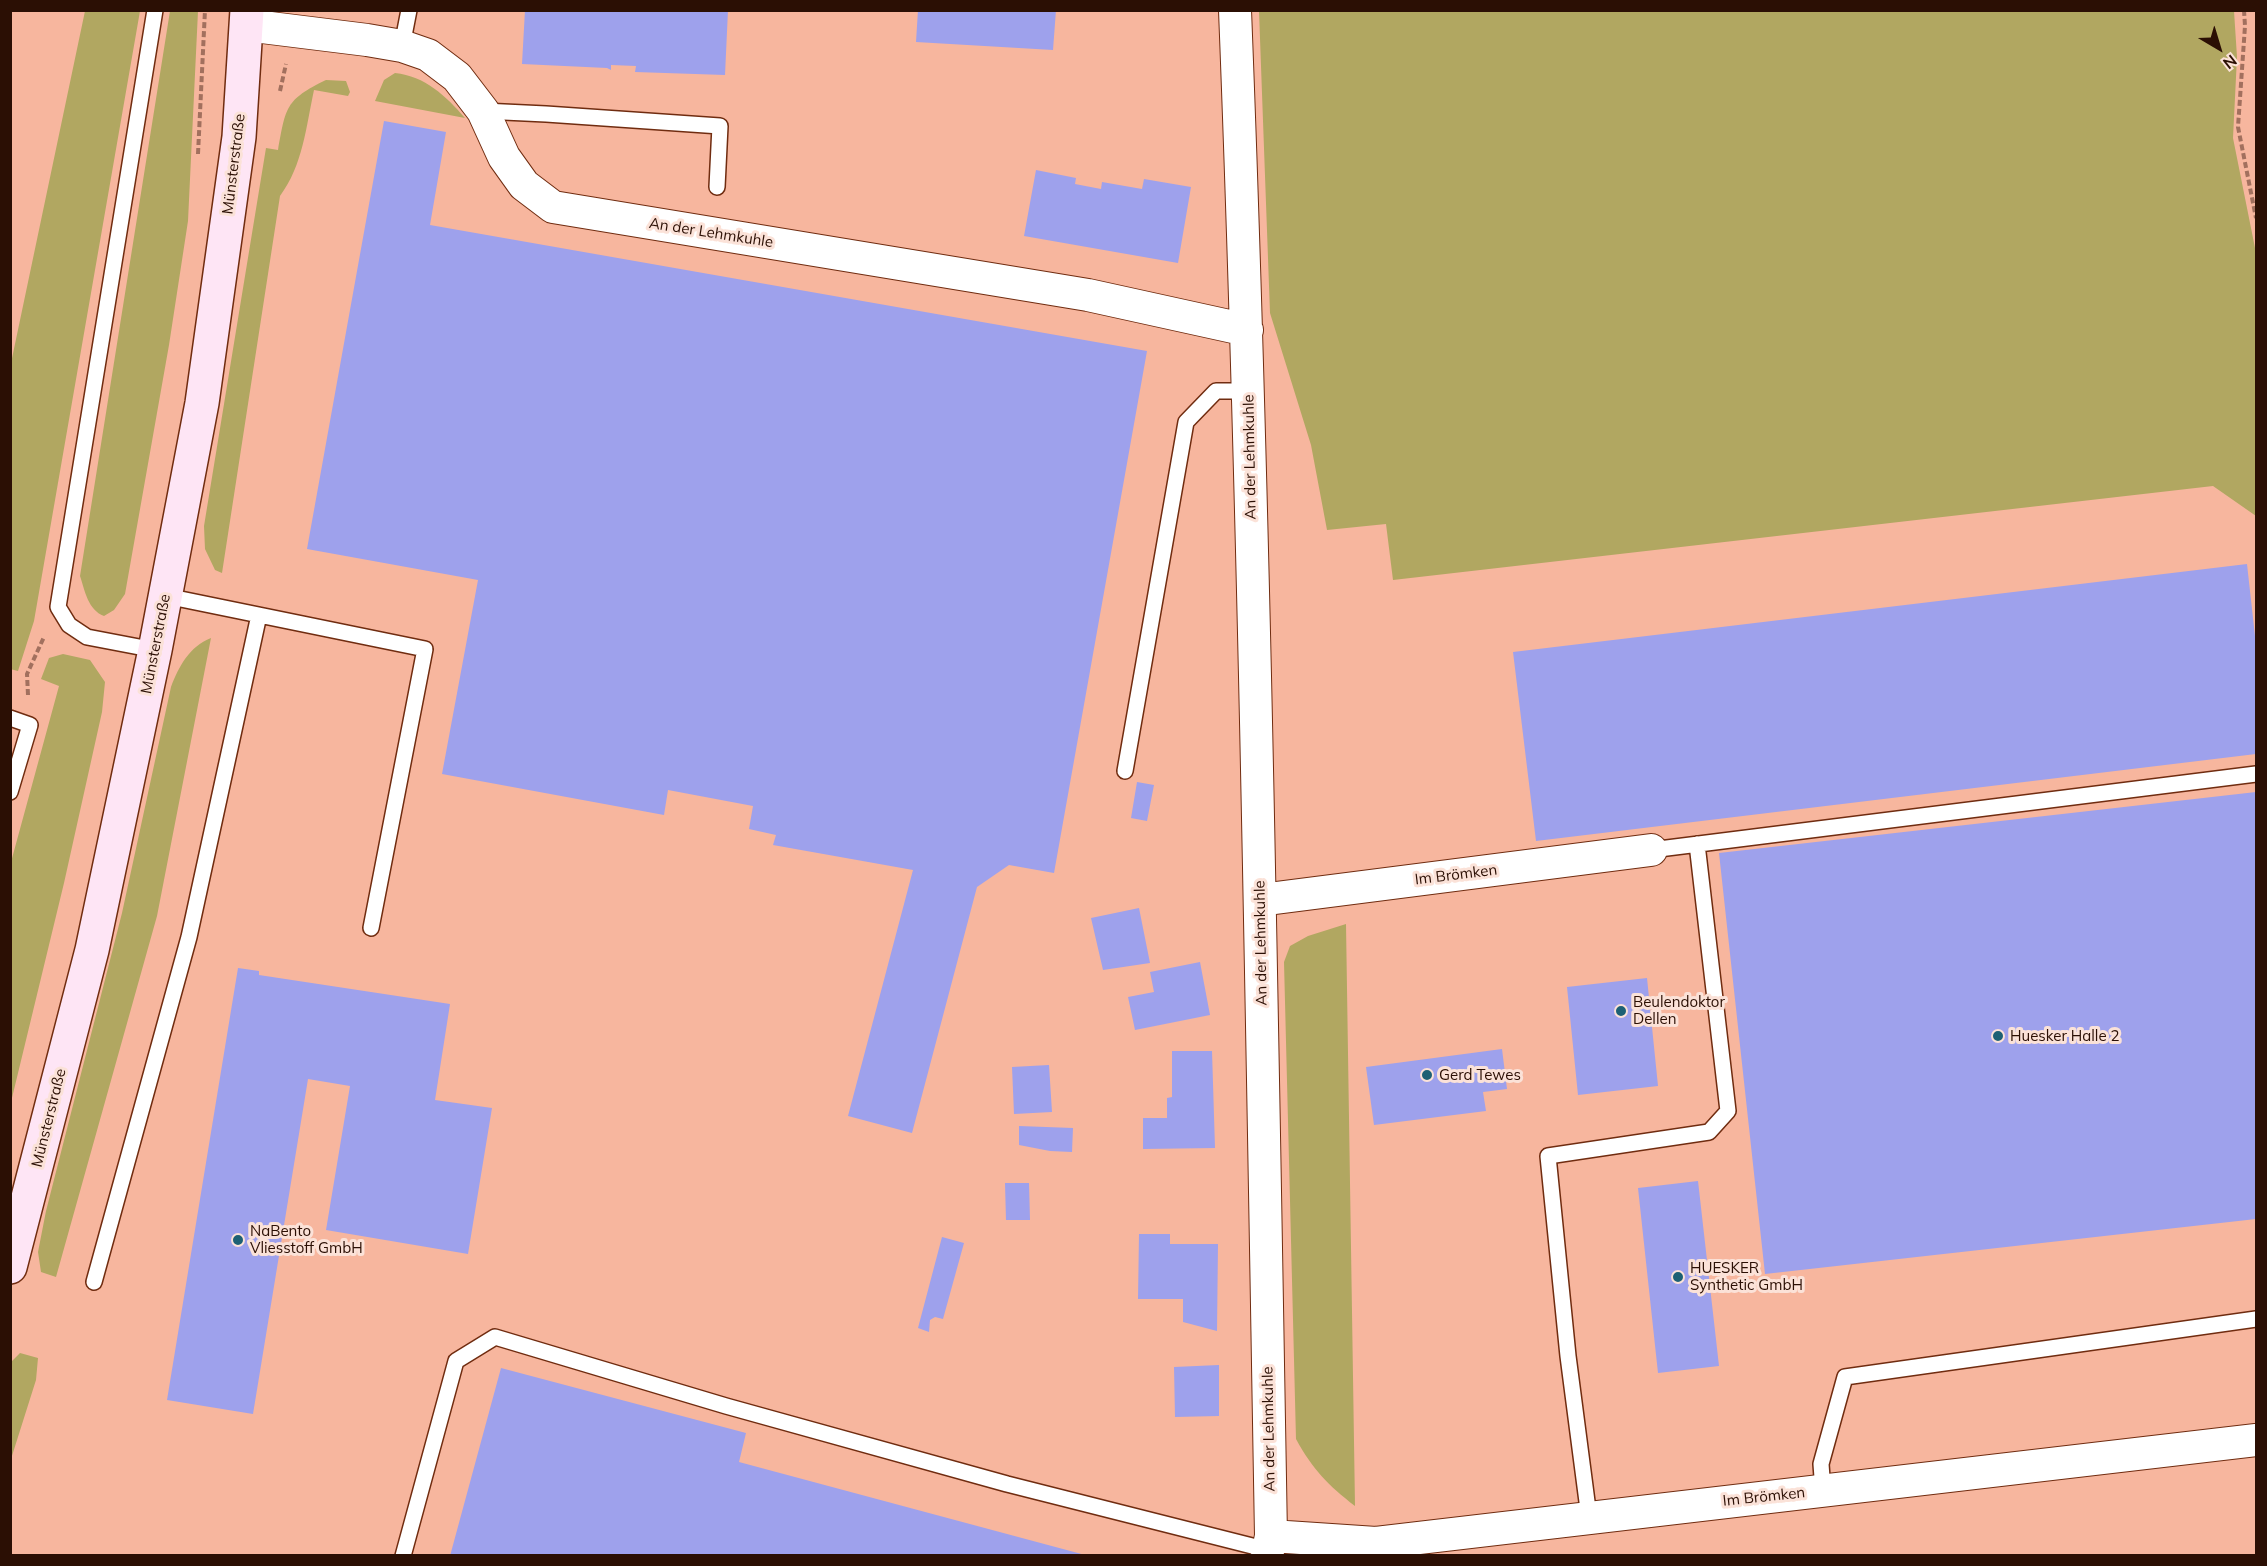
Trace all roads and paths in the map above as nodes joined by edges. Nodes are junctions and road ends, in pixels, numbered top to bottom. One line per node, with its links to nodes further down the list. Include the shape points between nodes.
1 (155, 10): 15 (lane)
2 (205, 10): 9 (path)
3 (409, 10): 7 (lane)
4 (1235, 10): 12 (street, An der Lehmkuhle)
5 (2244, 10): 11 (path, via 2238,126)
6 (246, 18): 7 (street, An der Lehmkuhle); 14 (main road, Münsterstraße, via 233,183 202,403)
7 (402, 46): 8 (street, An der Lehmkuhle, via 428,55 457,77)
8 (483, 111): 10 (lane, via 720,126); 12 (street, An der Lehmkuhle, via 504,157 524,185 553,207 1088,295)
9 (197, 159)
10 (717, 187)
11 (2256, 218)
12 (1247, 330): 13 (street, An der Lehmkuhle)
13 (1249, 392): 20 (lane, via 1216,391 1186,422); 25 (street, An der Lehmkuhle)
14 (165, 596): 16 (lane); 17 (main road, Münsterstraße)
15 (58, 607): 17 (lane, via 69,625 87,637); 19 (path, via 27,674)
16 (259, 615): 26 (lane, via 425,649); 28 (lane, via 189,938)
17 (155, 650): 27 (main road, Münsterstraße, via 92,951)
18 (10, 718): 19 (lane)
19 (30, 724): 22 (lane)
20 (1125, 771)
21 (2256, 774): 23 (lane)
22 (10, 792)
23 (1697, 844): 24 (lane); 32 (lane, via 1728,1111 1709,1132 1548,1156)
24 (1652, 850): 25 (street, Im Brömken)
25 (1260, 900): 33 (street, An der Lehmkuhle)
26 (370, 928)
27 (10, 1267)
28 (94, 1282)
29 (2256, 1319): 31 (lane, via 1845,1377 1821,1464)
30 (2256, 1440): 31 (street, Im Brömken)
31 (1823, 1491): 32 (street, Im Brömken)
32 (1589, 1517): 33 (street, Im Brömken, via 1376,1543)
33 (1269, 1547): 34 (lane, via 1007,1484 495,1337 456,1361)
34 (403, 1556)

